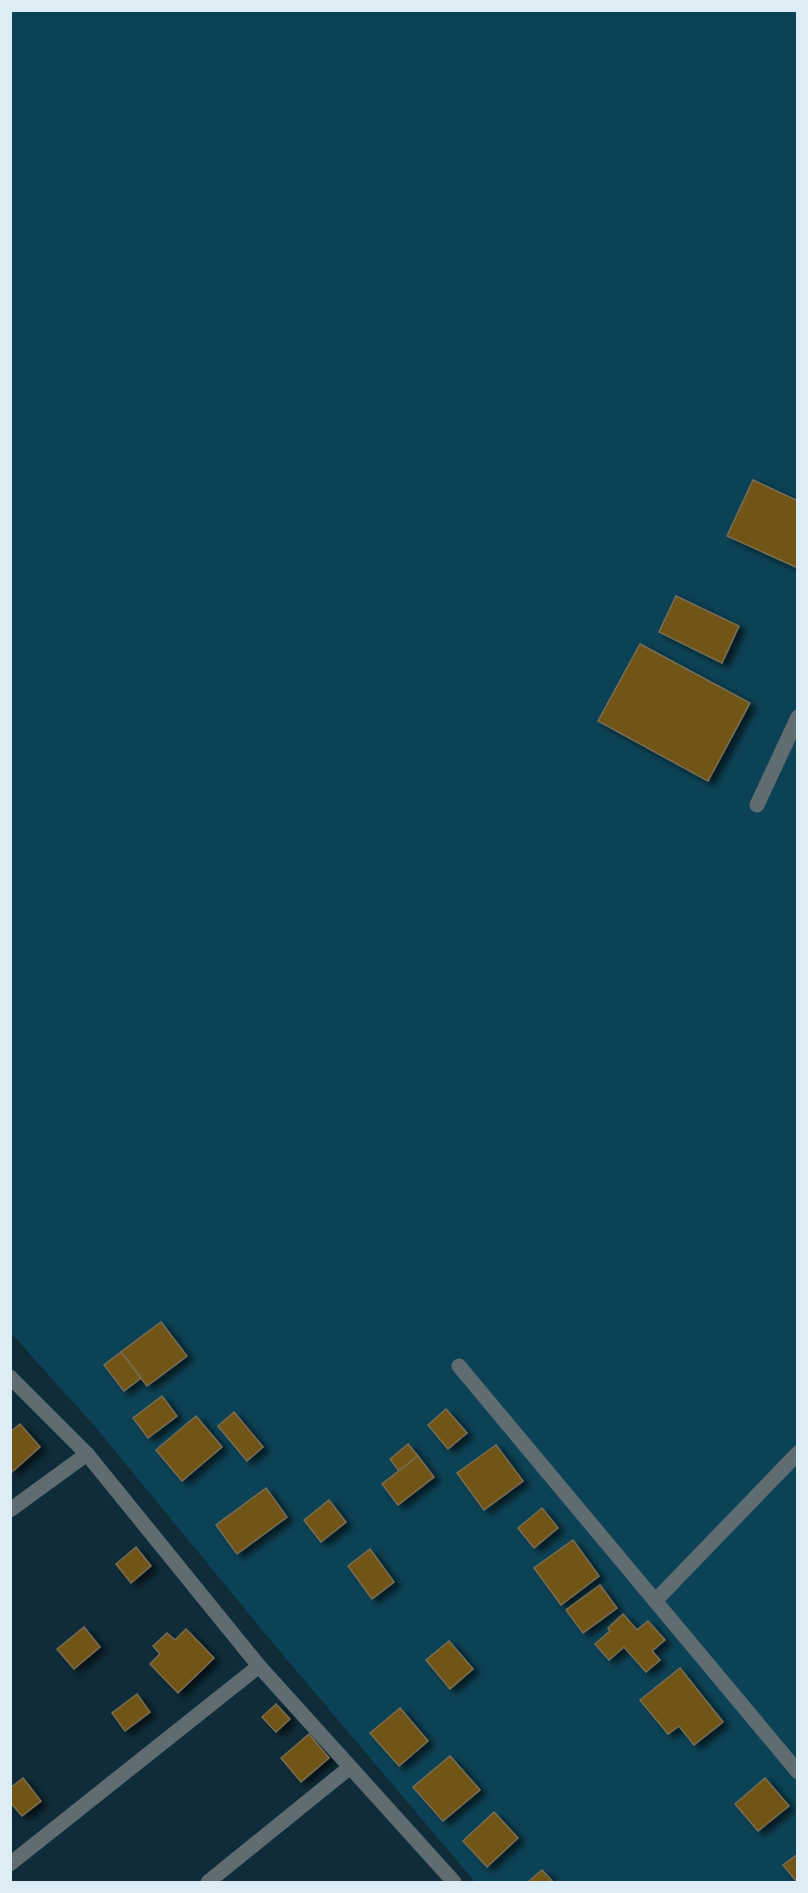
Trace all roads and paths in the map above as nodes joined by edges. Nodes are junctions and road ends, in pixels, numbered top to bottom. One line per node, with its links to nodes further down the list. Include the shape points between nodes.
1 (798, 717): 2 (street)
2 (757, 806)
3 (459, 1366): 8 (street)
4 (10, 1377): 6 (street)
5 (798, 1453): 8 (street)
6 (87, 1454): 7 (street); 9 (street)
7 (10, 1510)
8 (655, 1601): 11 (street)
9 (259, 1666): 10 (street); 12 (street)
10 (349, 1767): 13 (street); 14 (street)
11 (798, 1772)
12 (10, 1864)
13 (208, 1882)
14 (454, 1882)

